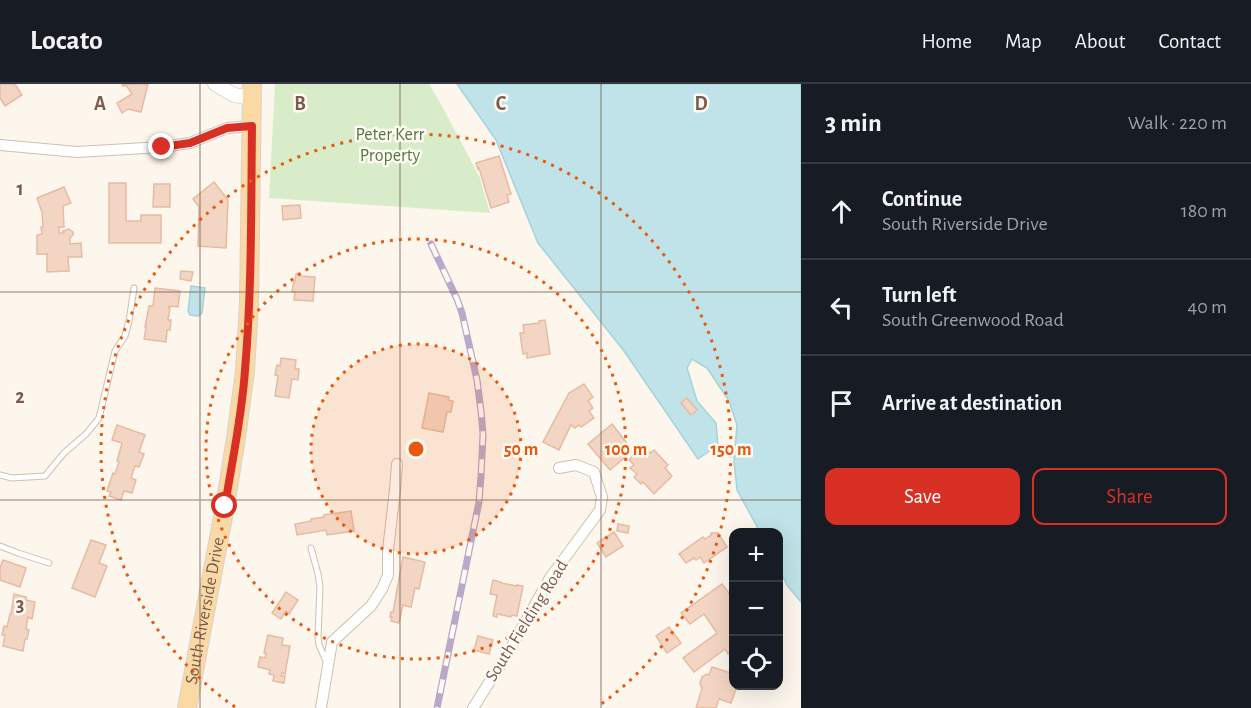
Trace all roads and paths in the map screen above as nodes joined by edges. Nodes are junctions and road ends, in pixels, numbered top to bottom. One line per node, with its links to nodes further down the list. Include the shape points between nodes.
1 (215, 84): 2 (street, via 234,95)
2 (252, 91): 3 (main road, South Riverside Drive)
3 (252, 126): 4 (street, via 227,128 190,143 162,147 77,152); 13 (main road, South Riverside Drive, via 245,371 225,506)
4 (0, 145)
5 (134, 288): 8 (lane, via 125,336 115,351 99,418 45,476)
6 (397, 464): 12 (street, via 388,575 371,606 332,642)
7 (558, 468): 15 (street, South Fielding Road, via 576,465 594,472 602,497 600,510 550,578)
8 (0, 475)
9 (0, 546): 11 (lane)
10 (311, 548): 12 (lane, via 320,587 318,638)
11 (49, 563)
12 (328, 665): 14 (street)
13 (186, 708)
14 (321, 708)
15 (473, 708)

